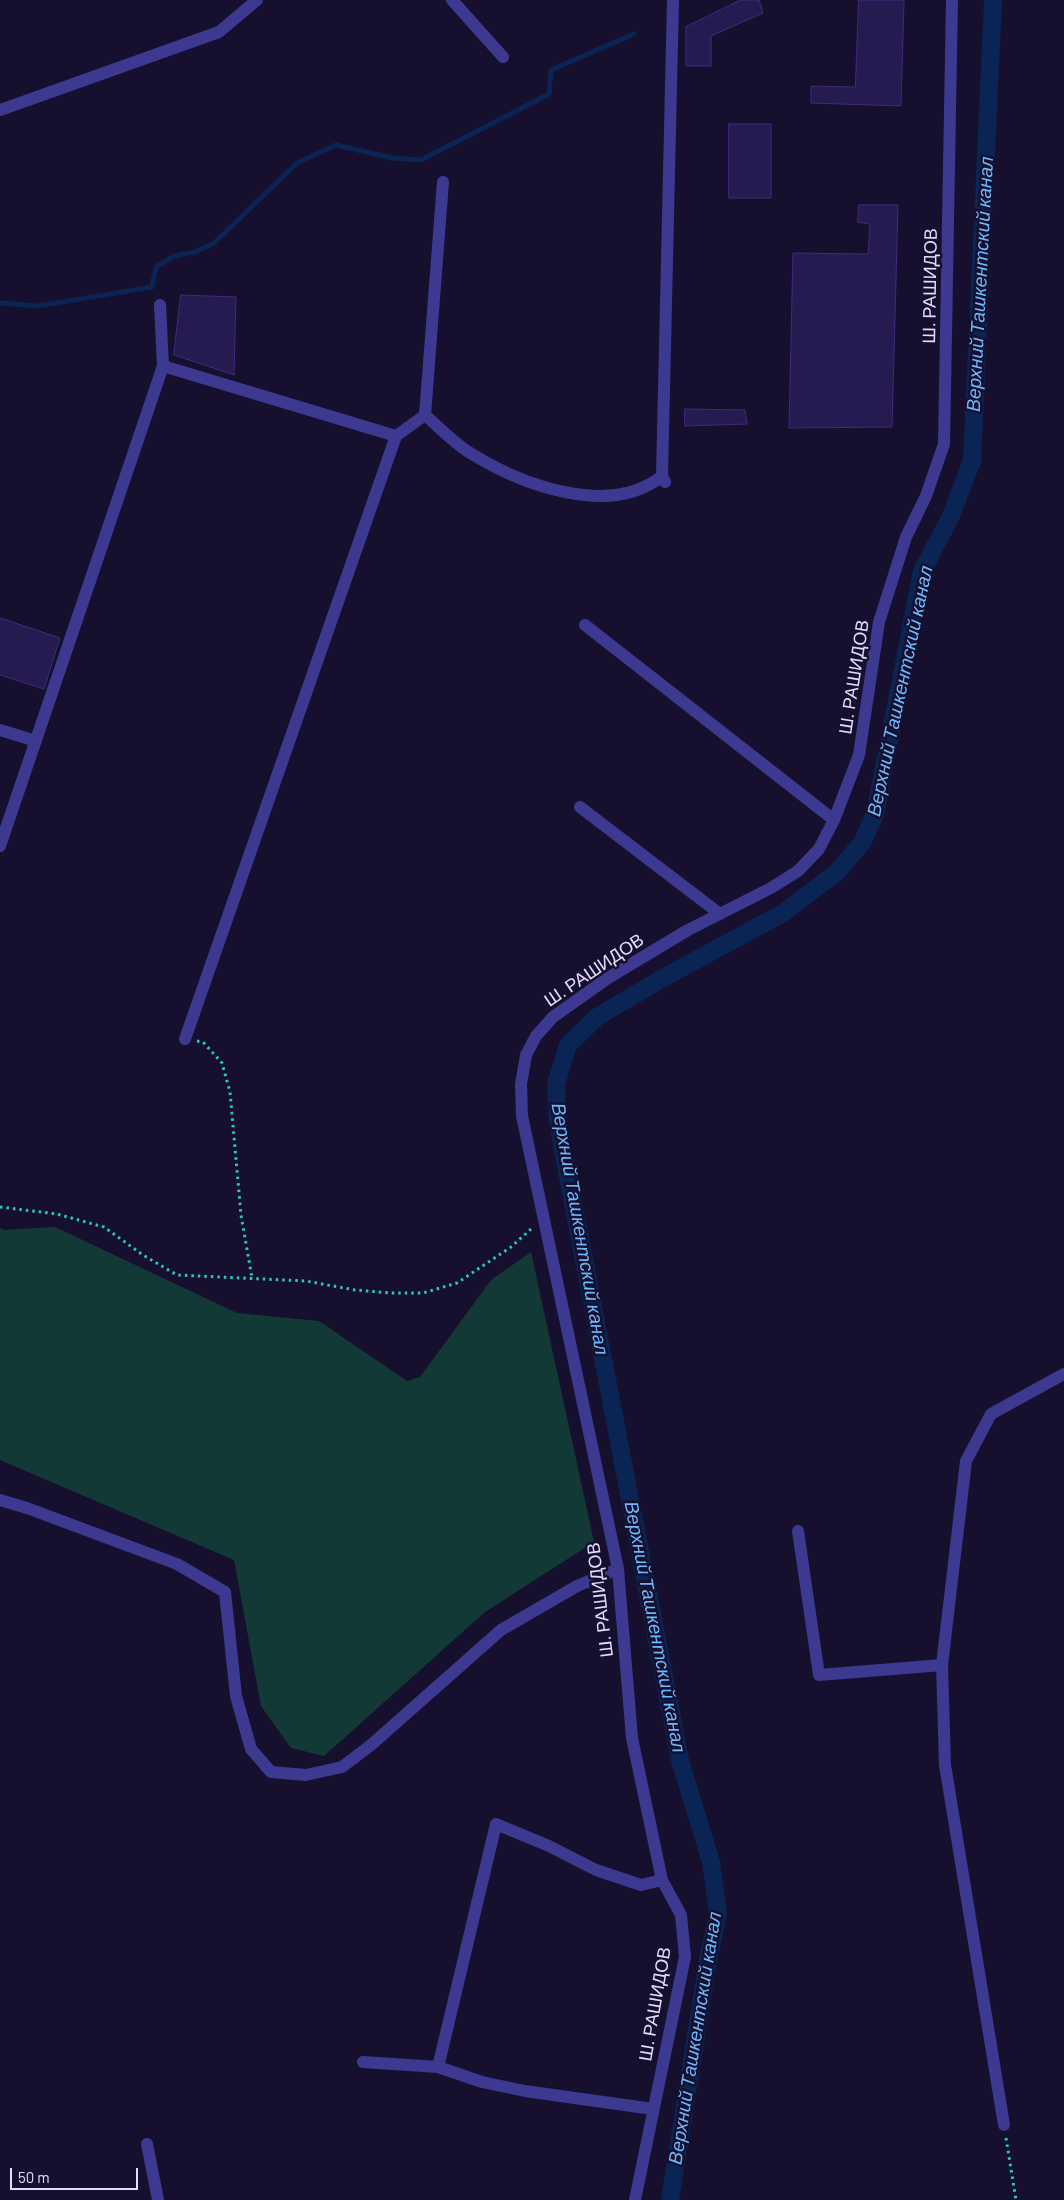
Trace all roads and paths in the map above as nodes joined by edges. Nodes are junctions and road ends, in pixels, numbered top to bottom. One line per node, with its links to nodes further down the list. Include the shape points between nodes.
1 (257, 0): 6 (street, via 219,32)
2 (452, 0): 5 (street)
3 (673, 0): 10 (street, via 663,479 617,496 550,489 471,454)
4 (952, 0): 16 (street, Ш. РАШИДОВ, via 944,444 926,496 906,537 879,622 859,755)
5 (503, 57)
6 (0, 110)
7 (443, 182): 10 (street)
8 (160, 305): 9 (street)
9 (163, 366): 11 (street); 14 (street)
10 (424, 415): 11 (street)
11 (396, 436): 19 (street)
12 (585, 625): 16 (street)
13 (0, 730): 14 (street)
14 (36, 741): 17 (street)
15 (580, 807): 18 (street)
16 (834, 820): 18 (street, Ш. РАШИДОВ, via 819,849 798,871)
17 (0, 846)
18 (720, 914): 21 (street, Ш. РАШИДОВ, via 608,978 553,1016 536,1036 526,1055 521,1084 522,1116)
19 (185, 1039): 22 (path, via 203,1042 222,1063 230,1092 241,1215)
20 (0, 1207): 22 (path, via 57,1214 104,1227 177,1275)
21 (544, 1220): 22 (path, via 511,1247 457,1283 423,1293 355,1290 306,1281); 26 (street, Ш. РАШИДОВ)
22 (252, 1278)
23 (1064, 1374): 27 (street, via 991,1414 966,1461)
24 (0, 1500): 26 (street, via 177,1564 226,1592 239,1705 251,1749 271,1772 306,1775 342,1767 501,1630 577,1586)
25 (798, 1531): 27 (street, via 819,1675)
26 (618, 1569): 28 (street, Ш. РАШИДОВ, via 632,1738)
27 (942, 1664): 32 (street, via 945,1765)
28 (662, 1880): 30 (street, via 641,1885 596,1870 496,1824); 31 (street, Ш. РАШИДОВ, via 682,1915 685,1957)
29 (363, 2062): 30 (street)
30 (438, 2067): 31 (street, via 482,2082 525,2091)
31 (653, 2109): 35 (street, Ш. РАШИДОВ)
32 (1004, 2125): 36 (path)
33 (148, 2144): 34 (street)
34 (158, 2200)
35 (635, 2200)
36 (1016, 2200)

